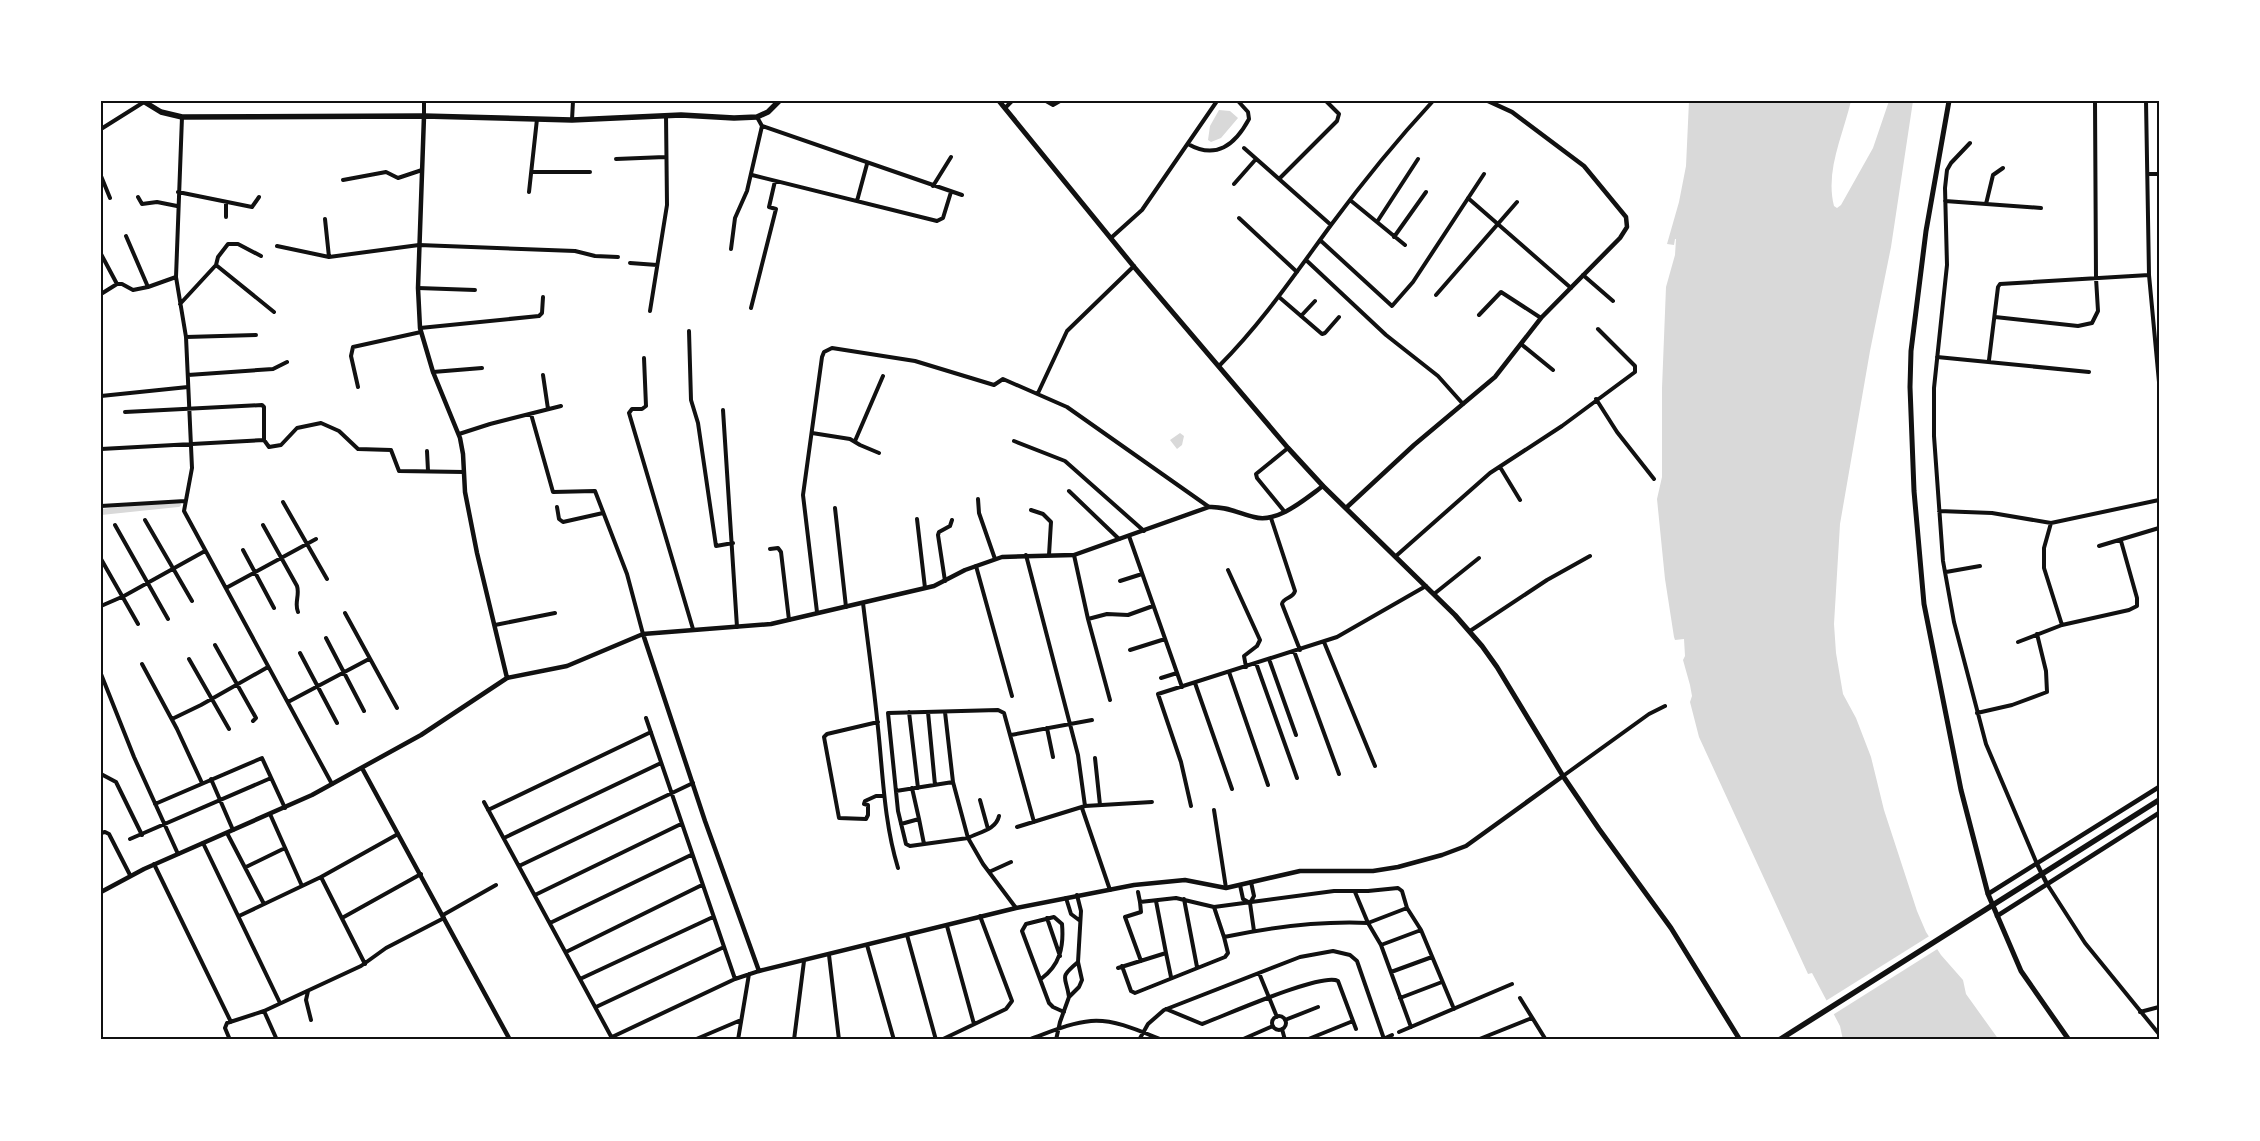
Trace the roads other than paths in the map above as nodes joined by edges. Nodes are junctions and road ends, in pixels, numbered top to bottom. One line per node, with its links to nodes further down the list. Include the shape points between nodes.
1 (144, 101): 20 (main road, via 161,112); 25 (street)
2 (424, 101): 19 (street)
3 (572, 101): 23 (street)
4 (779, 101): 21 (main road)
5 (999, 101): 17 (main road)
6 (1012, 101): 17 (street)
7 (1046, 101): 8 (street, via 1053,104)
8 (1060, 101)
9 (1217, 101): 27 (street)
10 (1238, 101): 27 (street, via 1250,119 1226,147 1202,151)
11 (1326, 101): 44 (street, via 1339,114 1338,121)
12 (1433, 101): 58 (street)
13 (1488, 101): 90 (street, via 1512,112 1584,166 1626,217 1628,222 1624,232)
14 (1949, 101): 371 (main road, via 1917,294 1910,387 1912,440 1926,613 1961,790)
15 (2095, 101): 93 (street)
16 (2146, 101): 40 (street)
17 (1005, 108): 74 (main road)
18 (666, 115): 21 (main road); 23 (main road); 29 (street)
19 (424, 116): 20 (main road); 22 (main road); 36 (street)
20 (182, 117): 49 (street)
21 (757, 117): 24 (street)
22 (537, 119): 23 (main road); 37 (street)
23 (572, 120)
24 (762, 126): 34 (street); 42 (street)
25 (101, 128)
26 (1970, 143): 60 (street, via 1951,163)
27 (1188, 144): 74 (street, via 1142,210)
28 (1244, 148): 32 (street)
29 (665, 157): 31 (street); 87 (street, via 667,206)
30 (951, 157): 48 (street)
31 (616, 159)
32 (1256, 159): 44 (street); 47 (street)
33 (1418, 159): 69 (street)
34 (867, 164): 48 (street); 59 (street)
35 (2003, 168): 63 (street, via 1993,174)
36 (422, 170): 45 (street, via 398,178 386,172); 76 (street)
37 (532, 172): 38 (street); 50 (street)
38 (590, 172)
39 (1484, 174): 57 (street)
40 (2149, 174): 41 (street); 91 (street)
41 (2159, 174)
42 (752, 175): 46 (street); 79 (street, via 735,218)
43 (102, 178): 55 (street)
44 (1279, 179): 71 (street)
45 (343, 180)
46 (775, 181): 59 (street); 106 (street, via 769,207 776,209)
47 (1234, 184)
48 (933, 186): 51 (street)
49 (178, 192): 61 (street); 64 (street)
50 (529, 192)
51 (950, 192): 53 (street); 59 (street, via 940,221)
52 (1426, 192): 73 (street)
53 (962, 196)
54 (138, 197): 64 (street, via 142,204 157,202)
55 (110, 198)
56 (260, 198): 61 (street, via 252,207)
57 (1468, 198): 70 (street); 75 (street, via 1413,282 1392,306)
58 (1350, 200): 69 (street); 71 (street)
59 (857, 201)
60 (1945, 201): 63 (street); 122 (street, via 1947,265)
61 (226, 202): 66 (street)
62 (1517, 202): 70 (street)
63 (1986, 204): 65 (street)
64 (177, 206): 92 (street)
65 (2041, 208)
66 (226, 217)
67 (1239, 218): 89 (street)
68 (325, 219): 83 (street)
69 (1377, 222): 73 (street)
70 (1496, 224): 97 (street); 100 (street)
71 (1331, 225): 75 (street)
72 (126, 236): 95 (street)
73 (1394, 237): 77 (street)
74 (1112, 238): 88 (main road)
75 (1320, 240): 84 (street)
76 (419, 245): 82 (street, via 575,251 595,256); 83 (street); 96 (street)
77 (1405, 245)
78 (277, 246): 83 (street)
79 (731, 249)
80 (101, 254): 94 (street)
81 (261, 256): 86 (street, via 238,244 228,244)
82 (618, 256)
83 (329, 257)
84 (1306, 260): 89 (street); 140 (street, via 1386,335 1438,376)
85 (630, 263): 87 (street)
86 (216, 265): 105 (street); 108 (street)
87 (657, 265): 107 (street)
88 (1134, 266): 126 (main road); 137 (street, via 1067,330)
89 (1297, 272): 102 (street)
90 (1584, 275): 97 (street); 104 (street)
91 (2149, 276): 93 (street); 118 (street)
92 (176, 277): 95 (street); 105 (street)
93 (2096, 278): 111 (street, via 2000,284); 111 (street, via 2098,311 2092,323 2078,326)
94 (116, 284): 95 (street, via 133,290); 99 (street)
95 (148, 286)
96 (418, 288): 98 (street); 115 (street)
97 (1571, 288): 113 (street)
98 (475, 290)
99 (101, 294)
100 (1436, 295)
101 (543, 297): 115 (street, via 540,315)
102 (1279, 297): 110 (street); 126 (street, via 1245,340)
103 (1315, 301): 110 (street)
104 (1612, 301)
105 (180, 304): 120 (street)
106 (751, 308)
107 (650, 311)
108 (274, 312)
109 (1479, 315): 113 (street, via 1501,292)
110 (1301, 316): 112 (street, via 1324,334)
111 (1995, 316): 124 (street)
112 (1339, 317)
113 (1541, 318): 121 (street)
114 (1598, 328): 139 (street, via 1635,369)
115 (420, 330): 129 (street); 136 (street, via 353,347 351,356)
116 (2159, 330): 118 (street)
117 (689, 331): 190 (street, via 691,400 698,423 716,546)
118 (2153, 331): 134 (street)
119 (256, 335): 120 (street)
120 (186, 337): 131 (street)
121 (1521, 344): 128 (street); 140 (street, via 1495,376)
122 (1938, 357): 124 (street); 175 (street, via 1934,436)
123 (644, 358): 238 (street, via 646,406 632,409 629,413)
124 (1989, 360): 130 (street)
125 (286, 362): 131 (street, via 273,369)
126 (1219, 366): 153 (main road)
127 (482, 368): 129 (street)
128 (1553, 370)
129 (433, 372): 147 (street)
130 (2090, 372)
131 (188, 375): 135 (street)
132 (543, 375): 143 (street)
133 (883, 376): 150 (street)
134 (2159, 382)
135 (188, 387): 138 (street); 142 (street)
136 (358, 387)
137 (1038, 393): 148 (street, via 1003,379 994,385 915,361 832,348 822,357); 170 (street, via 1088,420)
138 (101, 396)
139 (1596, 399): 157 (street); 160 (street)
140 (1463, 404): 172 (street)
141 (561, 406): 143 (street)
142 (188, 409): 145 (street); 149 (street, via 262,405); 152 (street)
143 (548, 409): 146 (street)
144 (723, 410): 190 (street)
145 (125, 412)
146 (531, 414): 147 (street); 176 (street, via 553,492 595,490)
147 (459, 434): 159 (street)
148 (812, 434): 150 (street); 228 (street, via 803,495)
149 (264, 440): 152 (street); 158 (street, via 269,447 280,445 296,428 323,424 339,431 358,449 391,450 398,470)
150 (855, 441): 156 (street)
151 (1014, 441): 185 (street, via 1065,461)
152 (190, 443): 154 (street); 166 (street, via 192,475)
153 (1288, 448): 161 (main road); 174 (street, via 1256,474)
154 (101, 449)
155 (427, 451): 158 (street)
156 (879, 453)
157 (1500, 467): 164 (street); 199 (street)
158 (428, 471): 159 (street)
159 (464, 472): 235 (street, via 477,553)
160 (1654, 479)
161 (1323, 486): 172 (main road); 174 (street)
162 (1068, 491): 188 (street)
163 (978, 499): 204 (street, via 978,513)
164 (1520, 500)
165 (2159, 500): 181 (street)
166 (185, 501): 168 (street); 195 (street, via 186,516)
167 (283, 502): 191 (street)
168 (101, 506)
169 (557, 506): 176 (street, via 559,519 563,522)
170 (1209, 507): 177 (street, via 1221,507 1260,519); 185 (street)
171 (835, 508): 225 (street)
172 (1346, 508): 199 (main road)
173 (1031, 510): 197 (street, via 1043,514 1050,522)
174 (1284, 511): 177 (street)
175 (1939, 511): 181 (street, via 1992,513); 210 (street)
176 (603, 514): 240 (street, via 627,574)
177 (1272, 518): 248 (street, via 1295,594 1282,603)
178 (917, 519): 218 (street)
179 (145, 520): 207 (street)
180 (952, 520): 213 (street, via 950,526 938,533)
181 (2051, 523): 236 (street, via 2044,548 2044,568)
182 (115, 525): 215 (street)
183 (263, 525): 201 (street)
184 (2159, 528): 189 (street)
185 (1144, 531): 186 (street)
186 (1129, 536): 188 (street); 211 (street)
187 (316, 539): 191 (street)
188 (1119, 540): 198 (street)
189 (2121, 541): 192 (street); 236 (street, via 2137,606)
190 (733, 543): 237 (street)
191 (306, 544): 201 (street); 212 (street)
192 (2099, 546)
193 (770, 549): 233 (street, via 778,548 781,552)
194 (242, 550): 209 (street)
195 (205, 551): 207 (street); 217 (street)
196 (1026, 555): 197 (street); 204 (street); 285 (street)
197 (1049, 555): 198 (street)
198 (1074, 555): 232 (street)
199 (1396, 556): 216 (main road)
200 (1590, 556): 239 (street, via 1547,580)
201 (282, 558): 209 (street); 227 (street, via 298,590 295,604)
202 (1479, 558): 219 (street)
203 (101, 559): 220 (street)
204 (995, 559): 205 (street)
205 (976, 566): 213 (street); 268 (street)
206 (1980, 566): 210 (street)
207 (173, 569): 215 (street); 221 (street)
208 (1228, 570): 257 (street, via 1260,640 1244,656)
209 (256, 572): 217 (street); 226 (street)
210 (1946, 572): 278 (street, via 1954,622)
211 (1142, 574): 214 (street); 224 (street)
212 (327, 580)
213 (944, 581): 218 (street)
214 (1120, 581)
215 (149, 582): 220 (street); 231 (street)
216 (1426, 586): 219 (main road); 244 (street)
217 (226, 588): 256 (street)
218 (925, 588): 222 (street)
219 (1434, 594): 239 (main road)
220 (124, 596): 223 (street); 234 (street)
221 (192, 601)
222 (863, 603): 225 (street); 283 (street)
223 (101, 606)
224 (1154, 606): 232 (street, via 1128,615 1107,614); 243 (street)
225 (846, 607): 228 (street)
226 (274, 608)
227 (298, 612)
228 (817, 612): 233 (street)
229 (345, 613): 252 (street)
230 (555, 613): 235 (street)
231 (168, 619)
232 (1088, 619): 270 (street)
233 (790, 620): 237 (street)
234 (138, 624)
235 (495, 625): 262 (street)
236 (2062, 625): 241 (street)
237 (738, 627): 238 (street)
238 (693, 630): 240 (street)
239 (1470, 632): 298 (main road, via 1497,667)
240 (643, 634): 262 (street, via 567,666); 303 (street)
241 (2038, 634): 245 (street); 278 (street, via 2047,692 2012,706)
242 (326, 638): 259 (street)
243 (1165, 639): 247 (street); 260 (street)
244 (1324, 642): 248 (street); 294 (street)
245 (2018, 642)
246 (215, 645): 265 (street)
247 (1130, 650)
248 (1300, 650): 249 (street)
249 (1294, 651): 253 (street); 297 (street)
250 (300, 653): 266 (street)
251 (189, 659): 269 (street)
252 (369, 659): 259 (street); 273 (street)
253 (1269, 659): 254 (street); 290 (street)
254 (1256, 663): 257 (street); 300 (street)
255 (142, 664): 280 (street)
256 (268, 666): 265 (street); 271 (street)
257 (1246, 666): 258 (street)
258 (1229, 672): 264 (street); 307 (street)
259 (344, 673): 266 (street); 274 (street)
260 (1177, 673): 263 (street); 267 (street)
261 (101, 674): 320 (street)
262 (507, 678): 295 (street, via 433,728)
263 (1161, 678)
264 (1195, 683): 267 (street); 311 (street)
265 (237, 684): 269 (street); 282 (street, via 256,718)
266 (318, 686): 271 (street); 284 (street)
267 (1182, 687): 322 (street, via 1158,694 1182,762)
268 (1012, 696)
269 (212, 698): 280 (street); 287 (street)
270 (1110, 700)
271 (288, 702): 305 (street)
272 (1665, 706): 298 (street, via 1623,731)
273 (397, 708)
274 (364, 711)
275 (909, 712): 276 (street); 310 (street); 312 (street, via 890,712 887,715)
276 (928, 712): 277 (street); 306 (street)
277 (945, 712): 289 (street, via 1000,711 1006,716); 302 (street)
278 (1977, 713): 352 (street, via 1990,755)
279 (646, 718): 288 (street)
280 (172, 719): 304 (street)
281 (1092, 720): 285 (street)
282 (253, 721)
283 (878, 722): 314 (street); 314 (street, via 824,737 839,818 866,819 868,805 864,804 865,801)
284 (338, 723)
285 (1070, 724): 286 (street); 323 (street, via 1078,755)
286 (1047, 728): 289 (street); 291 (street)
287 (229, 729)
288 (651, 732): 293 (street); 325 (street)
289 (1010, 735): 331 (street)
290 (1296, 735)
291 (1052, 757)
292 (1095, 758): 321 (street)
293 (661, 762): 313 (street); 342 (street)
294 (1375, 766)
295 (362, 768): 305 (street); 340 (street)
296 (101, 774): 341 (street, via 116,782)
297 (1339, 774)
298 (1563, 776): 360 (street, via 1456,851 1386,869 1305,871); 473 (main road, via 1671,928)
299 (272, 778): 301 (street, via 261,758); 317 (street); 324 (street)
300 (1297, 778)
301 (210, 779): 304 (street); 317 (street)
302 (953, 782): 306 (street); 343 (street)
303 (693, 783): 313 (street); 411 (street)
304 (202, 784): 320 (street)
305 (332, 784): 324 (street)
306 (935, 785): 310 (street)
307 (1268, 785)
308 (2159, 787): 352 (street)
309 (912, 788): 310 (street); 312 (street); 330 (street)
310 (918, 788)
311 (1232, 789)
312 (896, 791): 334 (street)
313 (671, 793): 333 (street); 353 (street)
314 (884, 796): 355 (street, via 889,840)
315 (980, 800): 336 (street)
316 (2159, 800): 474 (main road)
317 (220, 801): 332 (street); 337 (street)
318 (484, 802): 325 (street)
319 (1152, 802): 321 (street)
320 (155, 804): 332 (street)
321 (1100, 805): 323 (street)
322 (1191, 806)
323 (1084, 807): 331 (street); 367 (street)
324 (285, 808): 328 (street)
325 (488, 810): 342 (street)
326 (1214, 810): 366 (street)
327 (2159, 813): 361 (street)
328 (270, 814): 337 (street); 347 (street)
329 (999, 816): 336 (street, via 997,823)
330 (919, 819): 334 (street); 346 (street)
331 (1034, 822): 335 (street)
332 (165, 824): 341 (street); 348 (street)
333 (681, 824): 349 (street); 372 (street)
334 (901, 824): 346 (street, via 906,844)
335 (1017, 827)
336 (988, 829): 343 (street)
337 (233, 830): 339 (street)
338 (101, 833): 358 (street, via 109,834)
339 (227, 833): 345 (street); 354 (street)
340 (398, 834): 357 (street); 359 (street)
341 (142, 835): 344 (street)
342 (504, 838): 353 (street)
343 (968, 838): 346 (street); 356 (street)
344 (130, 839)
345 (203, 843): 348 (street); 383 (street)
346 (924, 844)
347 (285, 848): 354 (street); 364 (street)
348 (178, 854): 351 (street)
349 (691, 854): 365 (street); 391 (street)
350 (1011, 862): 356 (street)
351 (154, 864): 358 (street); 441 (street)
352 (2037, 864): 361 (street); 371 (street)
353 (519, 866): 372 (street)
354 (246, 867): 379 (street)
355 (898, 868)
356 (988, 872): 381 (street)
357 (421, 874): 386 (street); 388 (street)
358 (130, 875): 368 (street)
359 (320, 877): 364 (street); 388 (street)
360 (1251, 882): 363 (street); 378 (street, via 1254,897)
361 (2047, 884): 385 (street); 434 (street, via 2085,943)
362 (496, 885): 386 (street)
363 (1240, 885): 366 (street); 378 (street, via 1243,899)
364 (302, 886): 379 (street)
365 (702, 886): 387 (street); 401 (street)
366 (1226, 888): 367 (street, via 1179,880)
367 (1110, 890): 373 (street)
368 (101, 892)
369 (1138, 892): 377 (street)
370 (1355, 892): 378 (street, via 1334,891); 382 (street, via 1398,888); 392 (street)
371 (1988, 894): 385 (main road)
372 (535, 895): 391 (street)
373 (1076, 895): 374 (street); 390 (street, via 1081,911)
374 (1066, 898): 381 (street); 390 (street, via 1071,914)
375 (1184, 899): 376 (street); 380 (street); 410 (street)
376 (1156, 900): 377 (street); 402 (street)
377 (1140, 902): 407 (street, via 1141,912 1125,917)
378 (1250, 903): 380 (street); 395 (street)
379 (264, 904): 383 (street)
380 (1214, 907): 397 (street)
381 (1016, 908): 384 (street)
382 (1407, 908): 392 (street); 394 (street)
383 (239, 916): 426 (street)
384 (980, 916): 393 (street); 442 (street, via 1010,992 1011,1005)
385 (1996, 916): 475 (main road, via 2021,971)
386 (444, 917): 409 (street, via 386,948); 456 (street)
387 (713, 917): 400 (street); 416 (street)
388 (342, 918): 409 (street)
389 (1047, 918): 404 (street); 404 (street, via 1056,917 1062,924); 418 (street, via 1026,924 1022,931)
390 (1079, 920): 408 (street)
391 (550, 923): 401 (street)
392 (1368, 923): 395 (street, via 1338,922); 399 (street)
393 (947, 926): 396 (street); 442 (street)
394 (1421, 930): 399 (street); 405 (street)
395 (1254, 931): 397 (street)
396 (907, 935): 398 (street); 462 (street)
397 (1224, 937): 410 (street, via 1228,956)
398 (867, 945): 403 (street); 461 (street)
399 (1381, 945): 412 (street)
400 (724, 947): 417 (street); 427 (street)
401 (566, 952): 416 (street)
402 (1166, 953): 407 (street); 415 (street)
403 (829, 954): 406 (street); 460 (street)
404 (1060, 956): 418 (street, via 1053,969)
405 (1432, 957): 412 (street); 419 (street)
406 (804, 961): 411 (street); 459 (street)
407 (1140, 961): 415 (street, via 1120,967 1133,993)
408 (1078, 962): 422 (street, via 1081,984); 422 (street, via 1065,975)
409 (365, 964): 421 (street)
410 (1197, 967): 415 (street)
411 (759, 971): 414 (street)
412 (1391, 972): 424 (street)
413 (1260, 973): 423 (street); 431 (street); 453 (street, via 1295,959 1331,951 1352,956 1359,965)
414 (749, 974): 417 (street); 438 (street)
415 (1171, 977)
416 (580, 979): 427 (street)
417 (735, 979): 452 (street)
418 (1041, 979): 433 (street, via 1049,1003)
419 (1442, 982): 424 (street); 430 (street)
420 (1512, 984): 430 (street)
421 (309, 990): 426 (street); 437 (street, via 306,1000)
422 (1069, 997): 433 (street)
423 (1269, 997): 431 (street, via 1201,1024); 435 (street); 440 (street, via 1303,985 1335,979)
424 (1400, 998): 444 (street)
425 (1520, 998): 436 (street)
426 (280, 1003): 432 (street)
427 (596, 1007): 452 (street)
428 (1318, 1007): 439 (street)
429 (2159, 1007): 434 (street)
430 (1454, 1009): 444 (street)
431 (1166, 1010): 448 (street)
432 (264, 1011): 441 (street); 455 (street)
433 (1064, 1012): 445 (street)
434 (2140, 1012): 450 (street)
435 (1277, 1017): 439 (street); 443 (street)
436 (1532, 1018): 471 (street); 472 (street)
437 (311, 1020)
438 (741, 1020): 457 (street); 458 (street)
439 (1285, 1020): 446 (street)
440 (1353, 1021): 447 (street); 470 (street)
441 (231, 1022): 454 (street, via 225,1028)
442 (974, 1024): 463 (street)
443 (1273, 1026): 446 (street); 468 (street)
444 (1411, 1027): 449 (street)
445 (1058, 1029): 448 (street, via 1092,1021 1111,1022); 464 (street); 465 (street)
446 (1282, 1029): 469 (street)
447 (1356, 1029)
448 (1143, 1032): 466 (street); 467 (street)
449 (1399, 1032)
450 (2159, 1034)
451 (1392, 1036): 453 (street)
452 (613, 1038)
453 (1382, 1039)
454 (230, 1040)
455 (277, 1040)
456 (510, 1040)
457 (694, 1040)
458 (738, 1040)
459 (794, 1040)
460 (839, 1040)
461 (894, 1040)
462 (936, 1040)
463 (941, 1040)
464 (1028, 1040)
465 (1056, 1040)
466 (1139, 1040)
467 (1162, 1040)
468 (1241, 1040)
469 (1285, 1040)
470 (1306, 1040)
471 (1477, 1040)
472 (1546, 1040)
473 (1740, 1040)
474 (1780, 1040)
475 (2068, 1040)

